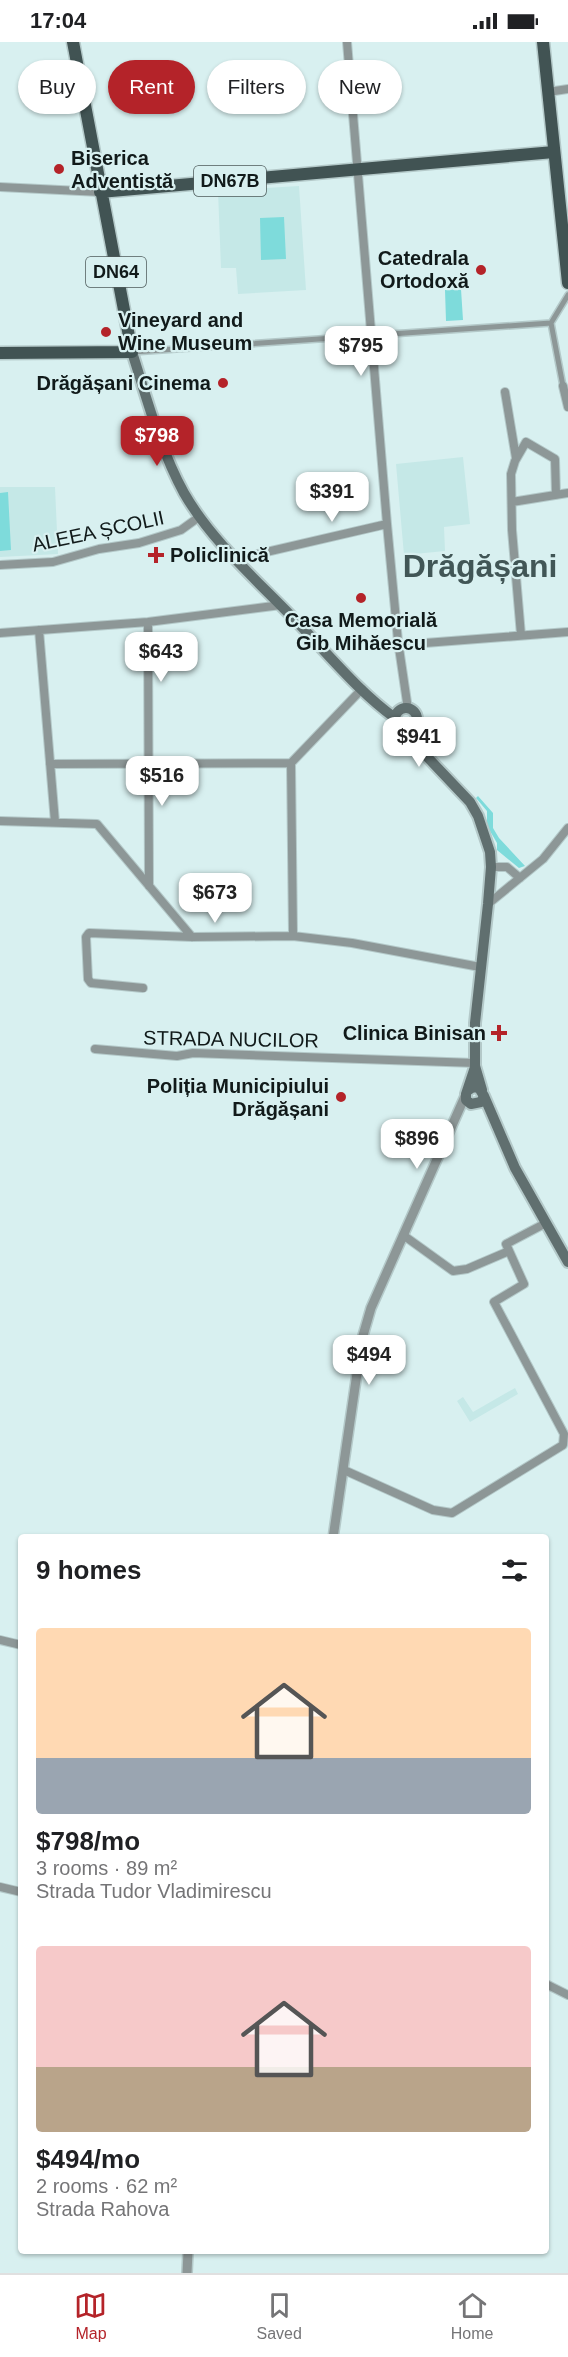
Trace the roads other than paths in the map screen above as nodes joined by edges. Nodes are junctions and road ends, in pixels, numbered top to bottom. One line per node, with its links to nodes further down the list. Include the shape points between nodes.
1 (73, 42): 9 (main road, DN64)
2 (347, 42): 7 (street)
3 (543, 42): 5 (main road)
4 (568, 89): 5 (street)
5 (548, 92): 6 (main road)
6 (554, 152): 7 (main road, DN67B); 10 (main road)
7 (359, 170): 9 (main road, DN67B); 13 (street)
8 (0, 187): 9 (street)
9 (100, 192): 14 (main road, DN64)
10 (568, 284)
11 (568, 295): 12 (street)
12 (551, 323): 13 (street); 16 (street)
13 (370, 335): 14 (street); 24 (street)
14 (132, 352): 15 (main road); 23 (main road, DN64, via 166,452)
15 (0, 353)
16 (563, 386): 18 (street)
17 (505, 392): 19 (street)
18 (568, 408)
19 (516, 458): 21 (street, via 526,442 555,459); 22 (street, via 511,474)
20 (568, 493): 21 (street)
21 (556, 495): 22 (street)
22 (512, 502): 32 (street)
23 (199, 517): 25 (main road, DN64); 26 (street, ALEEA ȘCOLII, via 182,530 138,543 53,562)
24 (387, 524): 25 (street); 33 (street)
25 (236, 559): 27 (main road, DN64)
26 (0, 565)
27 (281, 605): 28 (street); 34 (main road, DN64)
28 (148, 622): 29 (street); 40 (street)
29 (39, 630): 31 (street); 42 (street)
30 (568, 632): 32 (street)
31 (0, 633)
32 (521, 635): 33 (street)
33 (399, 645): 35 (street)
34 (362, 689): 36 (main road, DN64); 41 (street)
35 (408, 709): 36 (main road, via 398,712); 37 (main road, via 416,714)
36 (395, 718): 38 (main road)
37 (414, 726): 38 (main road); 39 (main road)
38 (402, 730): 39 (main road)
39 (415, 744): 46 (main road, via 470,802 485,834)
40 (149, 762): 41 (street); 42 (street); 48 (street)
41 (291, 763): 50 (street)
42 (50, 764): 44 (street)
43 (0, 821): 44 (street)
44 (55, 822): 48 (street, via 97,824)
45 (568, 828): 47 (street, via 543,859)
46 (491, 867): 47 (street, via 507,867); 49 (main road)
47 (520, 878): 49 (street)
48 (149, 886): 51 (street)
49 (488, 904): 52 (main road)
50 (294, 936): 51 (street); 52 (street)
51 (192, 937): 53 (street, via 89,933 86,938 91,983)
52 (480, 967): 55 (main road, via 474,1023)
53 (143, 988)
54 (95, 1049): 55 (street, STRADA NUCILOR, via 177,1056 193,1053)
55 (475, 1065): 56 (main road); 57 (main road)
56 (466, 1092): 57 (main road, via 476,1087); 58 (main road, via 466,1100); 59 (street)
57 (483, 1093): 58 (main road, via 481,1102); 60 (main road)
58 (473, 1105): 59 (street); 60 (main road)
59 (456, 1116): 62 (street)
60 (492, 1119): 61 (main road)
61 (546, 1223): 63 (street, via 506,1244); 64 (main road)
62 (403, 1235): 63 (street, via 453,1271); 65 (street, via 362,1339)
63 (509, 1251): 65 (street, via 524,1284 494,1302 564,1434 563,1444 452,1513 433,1510)
64 (568, 1262)
65 (344, 1470): 66 (street)
66 (334, 1534)
67 (0, 1640): 68 (street)
68 (18, 1644)
69 (0, 1887): 70 (street)
70 (18, 1891)
71 (549, 1986): 72 (street)
72 (568, 1995)
73 (188, 2254): 74 (street)
74 (187, 2273)

